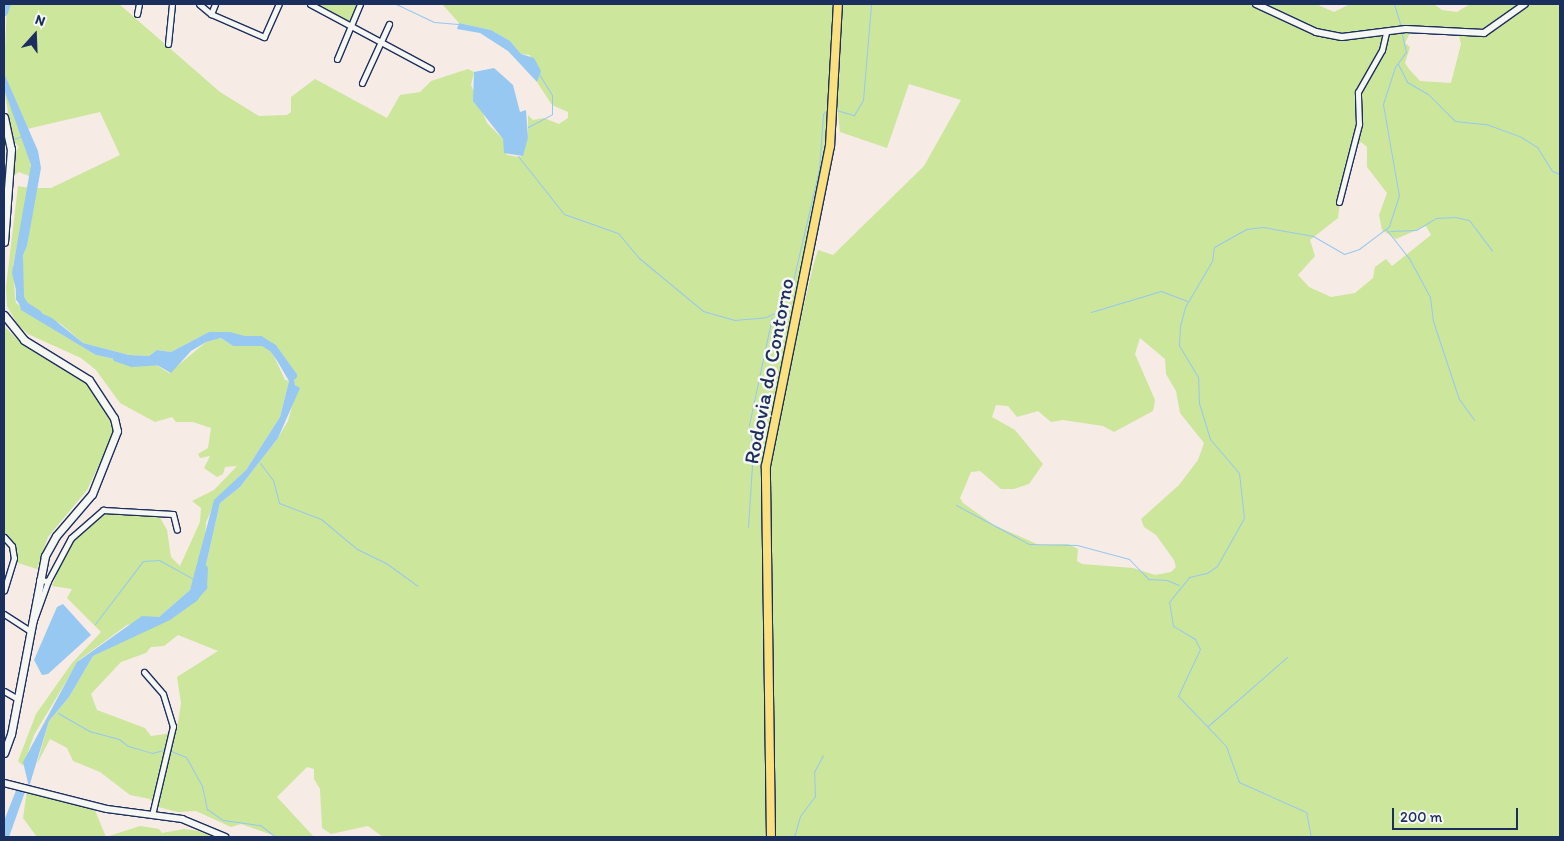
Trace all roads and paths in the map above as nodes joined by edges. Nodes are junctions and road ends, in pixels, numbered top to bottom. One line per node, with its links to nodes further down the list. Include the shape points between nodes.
1 (139, 4): 11 (street)
2 (172, 4): 17 (street)
3 (215, 4): 12 (street)
4 (279, 4): 12 (street, via 266,36)
5 (360, 4): 14 (street)
6 (838, 4): 40 (main road, Rodovia do Contorno, via 830,146 766,466)
7 (1256, 4): 15 (street, via 1335,37)
8 (1525, 4): 15 (street, via 1484,32 1426,29)
9 (313, 5): 14 (street)
10 (200, 6): 12 (street)
11 (137, 14)
12 (211, 14)
13 (388, 24): 16 (street)
14 (350, 25): 16 (street); 18 (street)
15 (1386, 32): 22 (street, via 1382,50 1358,92 1359,124)
16 (380, 42): 19 (street); 20 (street)
17 (168, 44)
18 (336, 59)
19 (431, 69)
20 (362, 83)
21 (4, 118): 23 (main road, via 11,149)
22 (1339, 202)
23 (5, 214): 24 (main road)
24 (4, 242)
25 (4, 315): 28 (main road, via 24,340 89,380 117,425 114,448 92,494 50,546)
26 (177, 530): 29 (street, via 173,514 103,510 71,538)
27 (4, 537): 30 (street, via 12,546 14,558)
28 (40, 580): 29 (street); 32 (main road)
29 (48, 581): 32 (street)
30 (4, 590)
31 (4, 614): 32 (street)
32 (30, 630): 35 (main road)
33 (144, 672): 38 (street, via 164,694 173,726)
34 (4, 690): 35 (street)
35 (18, 699): 36 (main road)
36 (4, 753)
37 (4, 783): 38 (street)
38 (152, 815): 39 (street, via 199,824)
39 (225, 837)
40 (771, 837)

